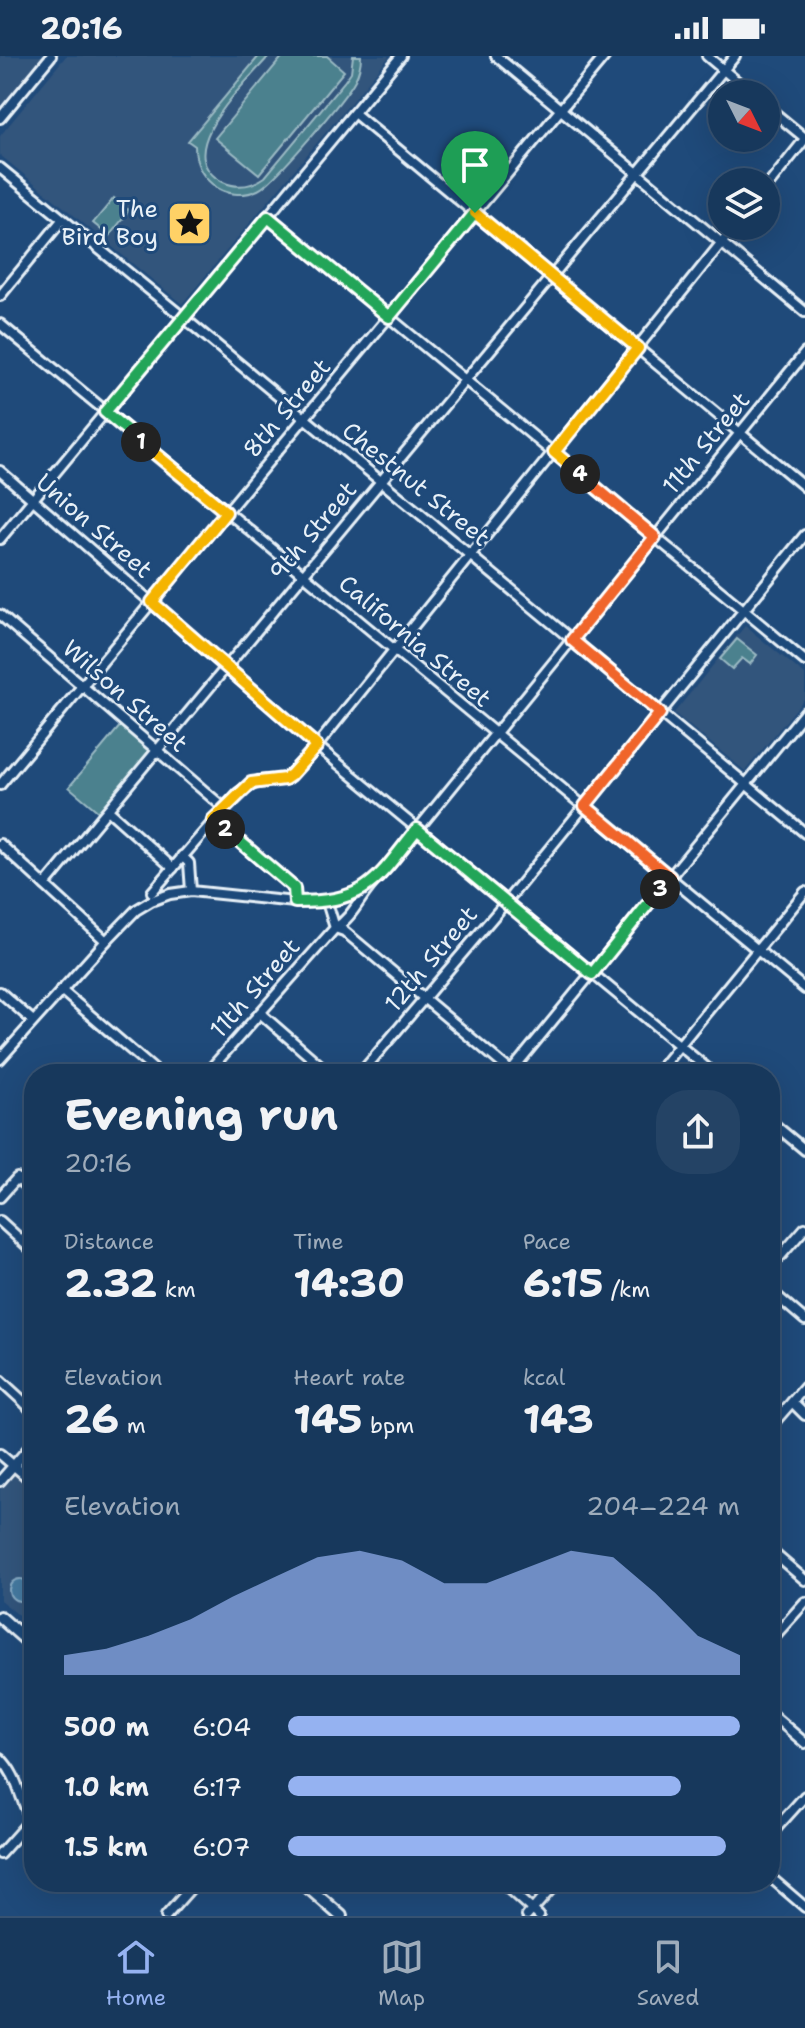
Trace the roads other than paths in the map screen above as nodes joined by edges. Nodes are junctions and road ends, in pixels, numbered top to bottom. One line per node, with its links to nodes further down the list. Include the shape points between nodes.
1 (51, 56): 12 (street)
2 (401, 56): 10 (street)
3 (496, 56): 9 (street)
4 (605, 56): 9 (street, 8th Street)
5 (707, 56): 7 (street)
6 (735, 56): 7 (street, 9th Street)
7 (724, 70): 8 (street); 16 (street, 9th Street)
8 (736, 80)
9 (561, 109): 16 (street); 17 (street, 8th Street)
10 (354, 113): 17 (street); 18 (street)
11 (780, 117): 13 (street)
12 (0, 118)
13 (805, 138): 15 (street)
14 (0, 168): 19 (street, Chestnut Street)
15 (780, 170)
16 (637, 174): 21 (street); 22 (street, 9th Street)
17 (475, 213): 22 (street); 25 (street, 8th Street)
18 (268, 217): 25 (street); 26 (street)
19 (62, 220): 23 (street); 26 (street, Chestnut Street)
20 (724, 240): 21 (street)
21 (722, 243): 24 (street); 28 (street)
22 (552, 277): 28 (street); 30 (street, 9th Street)
23 (0, 296)
24 (805, 312)
25 (389, 317): 30 (street); 32 (street, 8th Street)
26 (184, 318): 31 (street); 32 (street, Chestnut Street)
27 (0, 324): 31 (street, California Street)
28 (638, 348): 33 (street); 34 (street)
29 (805, 353): 33 (street, 11th Street)
30 (465, 380): 34 (street); 36 (street, 9th Street)
31 (105, 412): 38 (street); 39 (street, California Street)
32 (304, 418): 36 (street, Chestnut Street); 39 (street, 8th Street)
33 (740, 433): 37 (street); 41 (street, 11th Street)
34 (554, 452): 41 (street); 43 (street)
35 (0, 471): 38 (street, Union Street)
36 (380, 481): 43 (street, Chestnut Street); 44 (street, 9th Street)
37 (805, 487)
38 (33, 499): 42 (street); 45 (street, Union Street)
39 (226, 512): 44 (street, California Street); 45 (street, 8th Street)
40 (805, 535): 46 (street, 12th Street)
41 (655, 537): 46 (street); 48 (street, 11th Street)
42 (0, 539)
43 (470, 555): 48 (street, Chestnut Street); 49 (street)
44 (303, 575): 49 (street, California Street); 51 (street, 9th Street)
45 (152, 602): 51 (street, Union Street); 52 (street, 8th Street)
46 (744, 610): 50 (street); 54 (street, 12th Street)
47 (0, 615): 52 (street, Wilson Street)
48 (572, 640): 54 (street, Chestnut Street); 55 (street, 11th Street)
49 (395, 649): 55 (street, California Street); 56 (street)
50 (805, 661)
51 (226, 667): 56 (street, Union Street); 57 (street, 9th Street)
52 (82, 686): 57 (street, Wilson Street); 58 (street, 8th Street)
53 (805, 712): 59 (street)
54 (660, 713): 59 (street, Chestnut Street); 60 (street, 12th Street)
55 (495, 733): 60 (street, California Street); 64 (street, 11th Street)
56 (317, 746): 61 (street, via 285,779 251,783); 64 (street, Union Street)
57 (157, 750): 61 (street, Wilson Street); 62 (street, 9th Street)
58 (0, 785)
59 (747, 785): 65 (street, Chestnut Street); 69 (street)
60 (585, 806): 69 (street, California Street); 77 (street, 12th Street)
61 (224, 808): 63 (street)
62 (108, 810): 68 (street); 70 (street, 9th Street)
63 (213, 820): 67 (street); 75 (street, via 294,888)
64 (417, 829): 71 (street, 11th Street); 77 (street, Union Street)
65 (805, 833)
66 (0, 844): 70 (street)
67 (182, 856): 68 (street); 72 (street, via 189,863)
68 (173, 868): 74 (street)
69 (670, 877): 80 (street, California Street); 81 (street)
70 (45, 885): 79 (street)
71 (364, 890): 76 (street); 78 (street, 11th Street)
72 (191, 891): 74 (street); 75 (street)
73 (805, 892): 80 (street)
74 (152, 896): 79 (street)
75 (295, 902): 76 (street)
76 (327, 902): 78 (street)
77 (506, 902): 81 (street, Union Street); 85 (street, 12th Street)
78 (335, 928): 85 (street); 86 (street, 11th Street)
79 (106, 941): 83 (street)
80 (757, 950): 82 (street, California Street); 88 (street)
81 (592, 974): 88 (street, Union Street); 95 (street)
82 (805, 989)
83 (61, 990): 87 (street); 90 (street)
84 (0, 992): 87 (street)
85 (425, 998): 93 (street, 12th Street); 94 (street)
86 (260, 1013): 91 (street, 11th Street); 92 (street)
87 (33, 1021): 89 (street)
88 (680, 1046): 96 (street); 97 (street, Union Street)
89 (0, 1059)
90 (147, 1064)
91 (215, 1064)
92 (319, 1064)
93 (369, 1064)
94 (501, 1064)
95 (518, 1064)
96 (665, 1064)
97 (702, 1064)
98 (780, 1129): 99 (street)
99 (805, 1150)
100 (24, 1185): 101 (street, via 17,1178)
101 (0, 1197)
102 (0, 1221): 104 (street)
103 (805, 1228): 105 (street)
104 (24, 1243)
105 (780, 1257)
106 (780, 1299): 107 (street)
107 (805, 1320)
108 (0, 1380): 110 (street)
109 (805, 1387): 111 (street)
110 (24, 1398)
111 (792, 1402): 112 (street); 113 (street)
112 (805, 1415)
113 (780, 1416)
114 (0, 1454): 116 (street)
115 (24, 1454): 116 (street)
116 (14, 1466): 117 (street); 118 (street)
117 (24, 1474)
118 (0, 1481)
119 (780, 1559): 120 (street)
120 (805, 1580)
121 (805, 1602): 124 (street)
122 (0, 1617): 125 (main road)
123 (24, 1626): 125 (street)
124 (780, 1630)
125 (18, 1633): 126 (main road)
126 (24, 1638)
127 (780, 1722): 128 (street)
128 (805, 1743)
129 (0, 1758): 131 (street, via 14,1773)
130 (805, 1796): 132 (street)
131 (24, 1806)
132 (780, 1824)
133 (24, 1827): 134 (street)
134 (0, 1854)
135 (780, 1886): 140 (street)
136 (187, 1892): 142 (street)
137 (313, 1892): 143 (main road)
138 (511, 1892): 141 (street)
139 (550, 1892): 141 (street)
140 (805, 1907)
141 (533, 1914)
142 (166, 1916)
143 (341, 1916)

